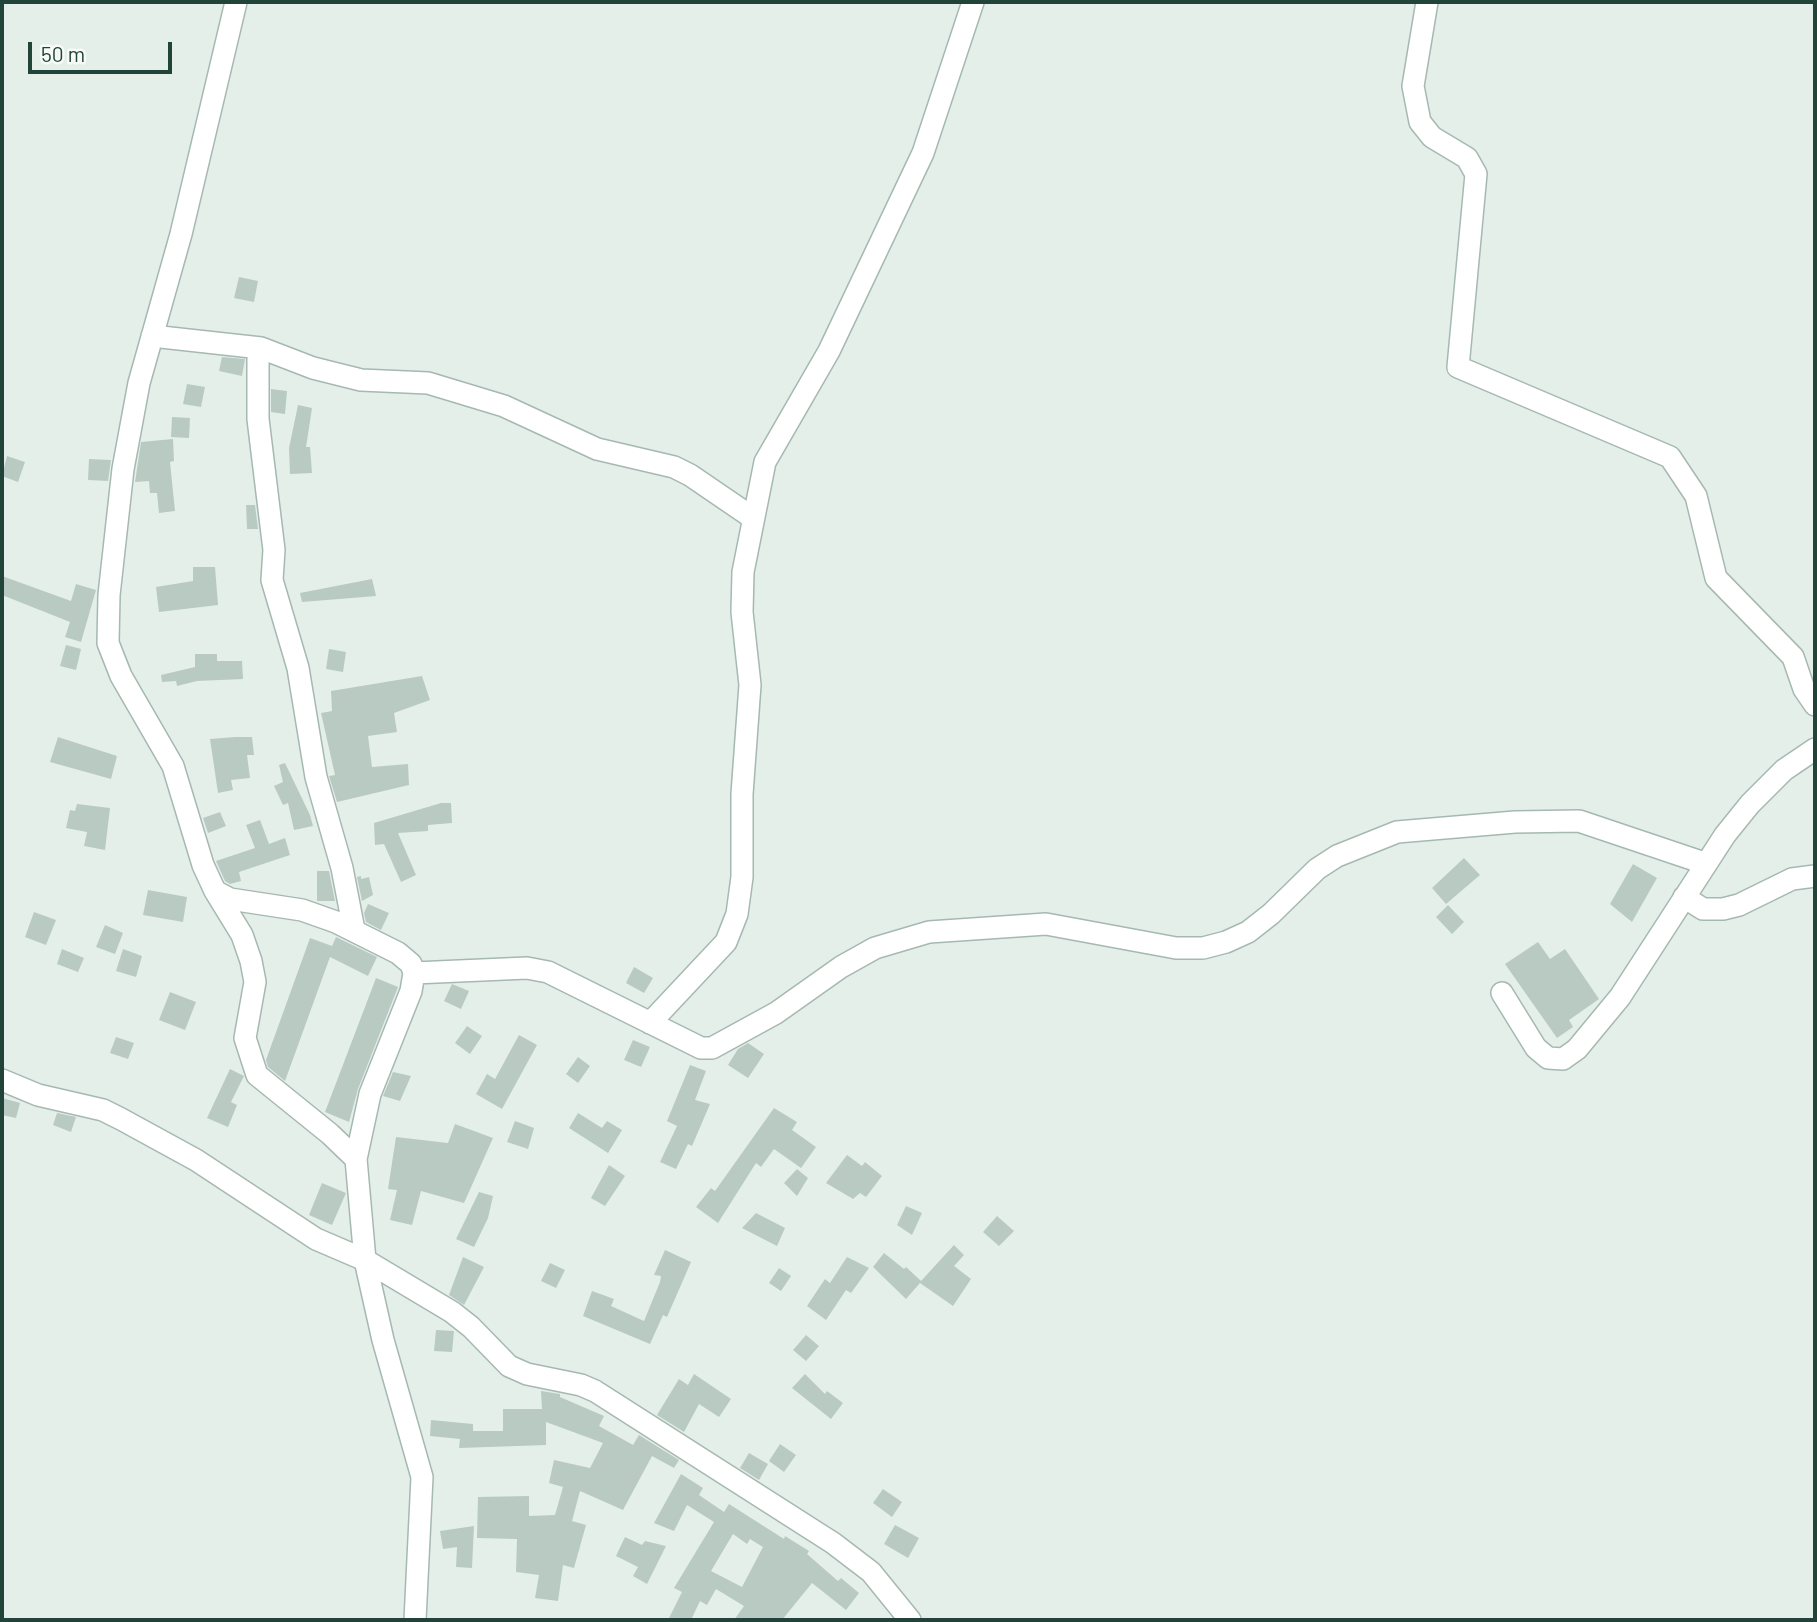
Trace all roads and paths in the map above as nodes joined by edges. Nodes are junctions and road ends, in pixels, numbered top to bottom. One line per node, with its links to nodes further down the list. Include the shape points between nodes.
1 (236, 2): 4 (street)
2 (972, 2): 6 (street, via 923,153 829,351 765,462)
3 (1427, 2): 7 (street, via 1413,86 1420,122 1432,137 1467,158 1476,174 1458,367 1670,457 1696,496 1716,578 1793,657)
4 (152, 335): 5 (street); 11 (street, via 123,469 108,643 121,676 173,766)
5 (261, 348): 6 (street, via 361,380 428,383 504,406 597,449 674,467); 13 (street, via 258,419 274,550 272,580 298,668 316,777)
6 (753, 518): 16 (street, via 743,572 750,685 737,914 726,942)
7 (1815, 705)
8 (1815, 749): 9 (street, via 1784,770 1749,804)
9 (1704, 863): 12 (street); 16 (street, via 1579,821 1397,832 1337,856 1248,932 1226,942 1176,948 1046,924 929,932 875,948 723,1045 701,1048)
10 (1815, 876): 12 (street, via 1791,879 1723,909 1703,909)
11 (215, 891): 13 (street, via 230,899 302,910); 18 (street, via 242,935 251,961 255,982 245,1038 257,1075)
12 (1684, 897): 15 (street, via 1595,1030 1563,1059 1548,1058 1536,1048)
13 (354, 930): 14 (street, via 398,953)
14 (414, 973): 16 (street, via 527,968 548,972); 18 (street, via 370,1094)
15 (1502, 993)
16 (650, 1023)
17 (2, 1080): 19 (street, via 38,1095 103,1110 196,1160 316,1239)
18 (356, 1159): 19 (street)
19 (365, 1260): 20 (street, via 422,1477); 21 (street, via 452,1312 509,1366 595,1391 833,1543 871,1572)
20 (415, 1620)
21 (910, 1620)

